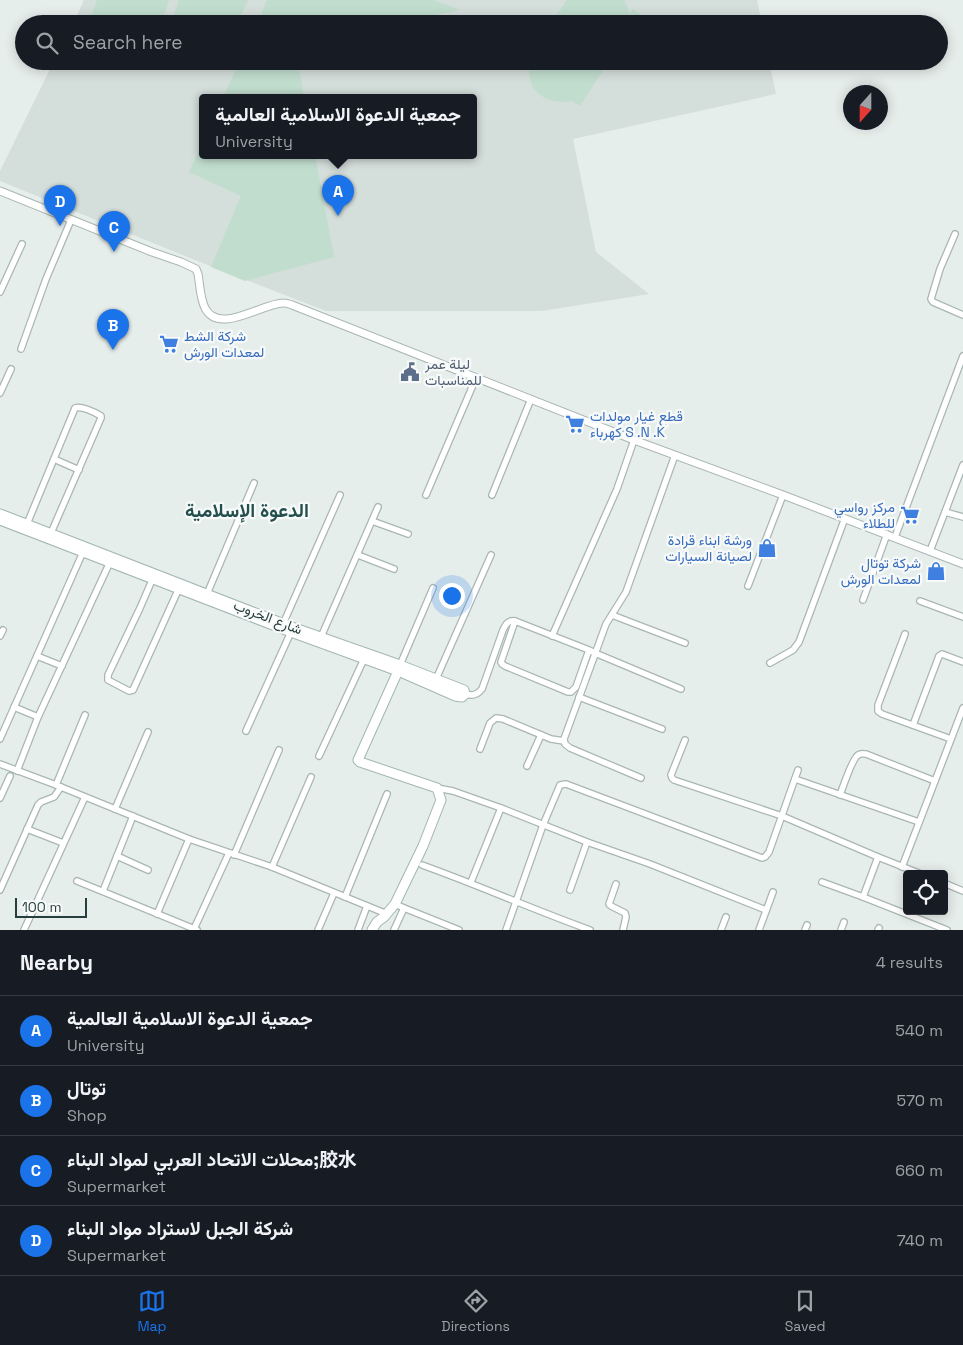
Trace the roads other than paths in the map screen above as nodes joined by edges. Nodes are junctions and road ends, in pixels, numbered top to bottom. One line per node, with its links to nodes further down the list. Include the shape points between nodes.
1 (0, 192): 2 (street)
2 (71, 220): 7 (street); 10 (street, via 196,269 205,308 212,316 228,319 284,303)
3 (954, 234): 6 (street, via 931,298 933,302)
4 (22, 244): 5 (street)
5 (0, 292)
6 (963, 315)
7 (21, 348)
8 (963, 356): 33 (street)
9 (11, 369): 11 (street)
10 (476, 378): 12 (street); 20 (street)
11 (0, 393)
12 (531, 399): 13 (street); 21 (street)
13 (634, 440): 14 (street); 54 (street, via 617,489)
14 (675, 455): 22 (street); 48 (street, via 626,592)
15 (54, 459): 17 (street); 17 (street, via 75,408 101,416); 30 (street)
16 (963, 466): 24 (street)
17 (79, 470): 31 (street)
18 (254, 483): 45 (street)
19 (340, 495): 51 (street)
20 (426, 495)
21 (492, 495)
22 (783, 495): 27 (street); 43 (street)
23 (378, 507): 29 (street)
24 (945, 512): 26 (street); 34 (street)
25 (0, 514): 30 (main road, شارع الخروب)
26 (962, 516)
27 (845, 518): 33 (street); 61 (street, via 800,642 793,650)
28 (0, 520): 35 (main road, شارع الخروب)
29 (372, 521): 32 (street); 36 (street)
30 (27, 524): 31 (main road, شارع الخروب)
31 (51, 533): 42 (main road, شارع الخروب)
32 (408, 534)
33 (891, 536): 34 (street); 46 (street)
34 (930, 551): 39 (street)
35 (83, 552): 38 (main road, شارع الخروب); 58 (street)
36 (358, 555): 40 (street); 55 (street)
37 (491, 555): 64 (street)
38 (110, 562): 41 (main road, شارع الخروب); 62 (street)
39 (963, 564)
40 (394, 570)
41 (153, 578): 42 (main road, شارع الخروب); 42 (street, via 108,675 108,680 129,691 133,690)
42 (180, 586): 45 (main road, شارع الخروب); 52 (main road, شارع الخروب)
43 (748, 586)
44 (433, 588): 63 (street)
45 (207, 594): 51 (main road, شارع الخروب)
46 (863, 600)
47 (920, 601): 49 (street)
48 (612, 615): 56 (street); 57 (street)
49 (963, 617)
50 (515, 621): 54 (street); 57 (street, via 502,664 568,692 576,687); 66 (street, via 507,623 482,689 473,696)
51 (283, 624): 55 (main road, شارع الخروب)
52 (291, 632): 59 (main road, شارع الخروب); 74 (street)
53 (906, 634): 72 (street, via 877,709 882,714)
54 (552, 636): 57 (street)
55 (321, 637): 63 (main road, شارع الخروب)
56 (685, 643)
57 (592, 651): 65 (street); 67 (street)
58 (37, 656): 62 (street); 68 (street)
59 (364, 659): 63 (main road, شارع الخروب); 83 (street)
60 (963, 662): 72 (street, via 942,654 939,656)
61 (770, 663)
62 (62, 666): 71 (street)
63 (399, 668): 64 (main road, شارع الخروب); 66 (main road, شارع الخروب, via 455,696); 94 (main road, via 358,760)
64 (436, 679): 66 (main road, شارع الخروب, via 464,690)
65 (681, 689)
66 (465, 694)
67 (579, 697): 73 (street); 80 (street)
68 (14, 707): 71 (street); 77 (street)
69 (963, 708): 78 (street)
70 (85, 715): 93 (street)
71 (38, 717): 87 (street)
72 (913, 725): 78 (street)
73 (662, 730)
74 (246, 731)
75 (148, 732): 99 (street)
76 (541, 735): 80 (street); 81 (street, via 496,718 490,723); 85 (street)
77 (0, 739)
78 (951, 739): 92 (street)
79 (685, 740): 102 (street, via 672,778)
80 (564, 741): 90 (street, via 570,748)
81 (480, 749)
82 (279, 750): 109 (street)
83 (319, 756)
84 (0, 764): 87 (street)
85 (527, 766)
86 (798, 770): 91 (street)
87 (17, 771): 93 (street)
88 (10, 776): 98 (street)
89 (311, 777): 114 (street)
90 (641, 778)
91 (795, 779): 96 (street); 102 (street)
92 (935, 781): 96 (street, via 859,754); 103 (street)
93 (58, 786): 97 (street); 105 (street, via 54,797 38,804)
94 (437, 788): 100 (street); 132 (main road, via 441,800)
95 (387, 794): 128 (street)
96 (840, 794): 103 (street)
97 (85, 797): 99 (street); 108 (street)
98 (0, 798)
99 (114, 808): 101 (street)
100 (501, 808): 104 (street); 118 (street)
101 (133, 816): 106 (street); 110 (street)
102 (782, 816): 104 (street, via 769,852 762,858 566,784 558,787); 111 (street)
103 (920, 822): 113 (street)
104 (543, 825): 107 (street); 130 (street)
105 (27, 829): 108 (street); 122 (street)
106 (190, 839): 109 (street); 134 (street)
107 (587, 842): 123 (street); 133 (street)
108 (63, 843): 139 (street)
109 (231, 854): 114 (street); 138 (street)
110 (117, 856): 115 (street); 125 (street)
111 (878, 857): 113 (street); 129 (street)
112 (422, 865): 118 (street)
113 (902, 866): 116 (street)
114 (272, 867): 127 (street)
115 (148, 870)
116 (911, 870)
117 (77, 881): 125 (street)
118 (471, 882): 130 (street)
119 (822, 882): 129 (street)
120 (616, 884): 148 (street, via 609,904 625,913)
121 (948, 885): 124 (street)
122 (0, 890)
123 (570, 890)
124 (963, 891)
125 (102, 892): 134 (street)
126 (773, 892): 133 (street)
127 (334, 893): 128 (street); 140 (street)
128 (345, 897): 131 (street)
129 (863, 897): 152 (street)
130 (516, 902): 146 (street); 147 (street)
131 (367, 906): 135 (street); 141 (street)
132 (399, 906): 135 (main road); 144 (street); 145 (street)
133 (766, 910): 150 (street)
134 (157, 914): 138 (street)
135 (385, 916): 142 (main road); 143 (main road)
136 (726, 917): 149 (street)
137 (844, 922): 151 (street)
138 (195, 929)
139 (24, 930)
140 (318, 930)
141 (358, 930)
142 (372, 930)
143 (381, 930)
144 (394, 930)
145 (459, 930)
146 (506, 930)
147 (590, 930)
148 (623, 930)
149 (721, 930)
150 (759, 930)
151 (841, 930)
152 (947, 930)

